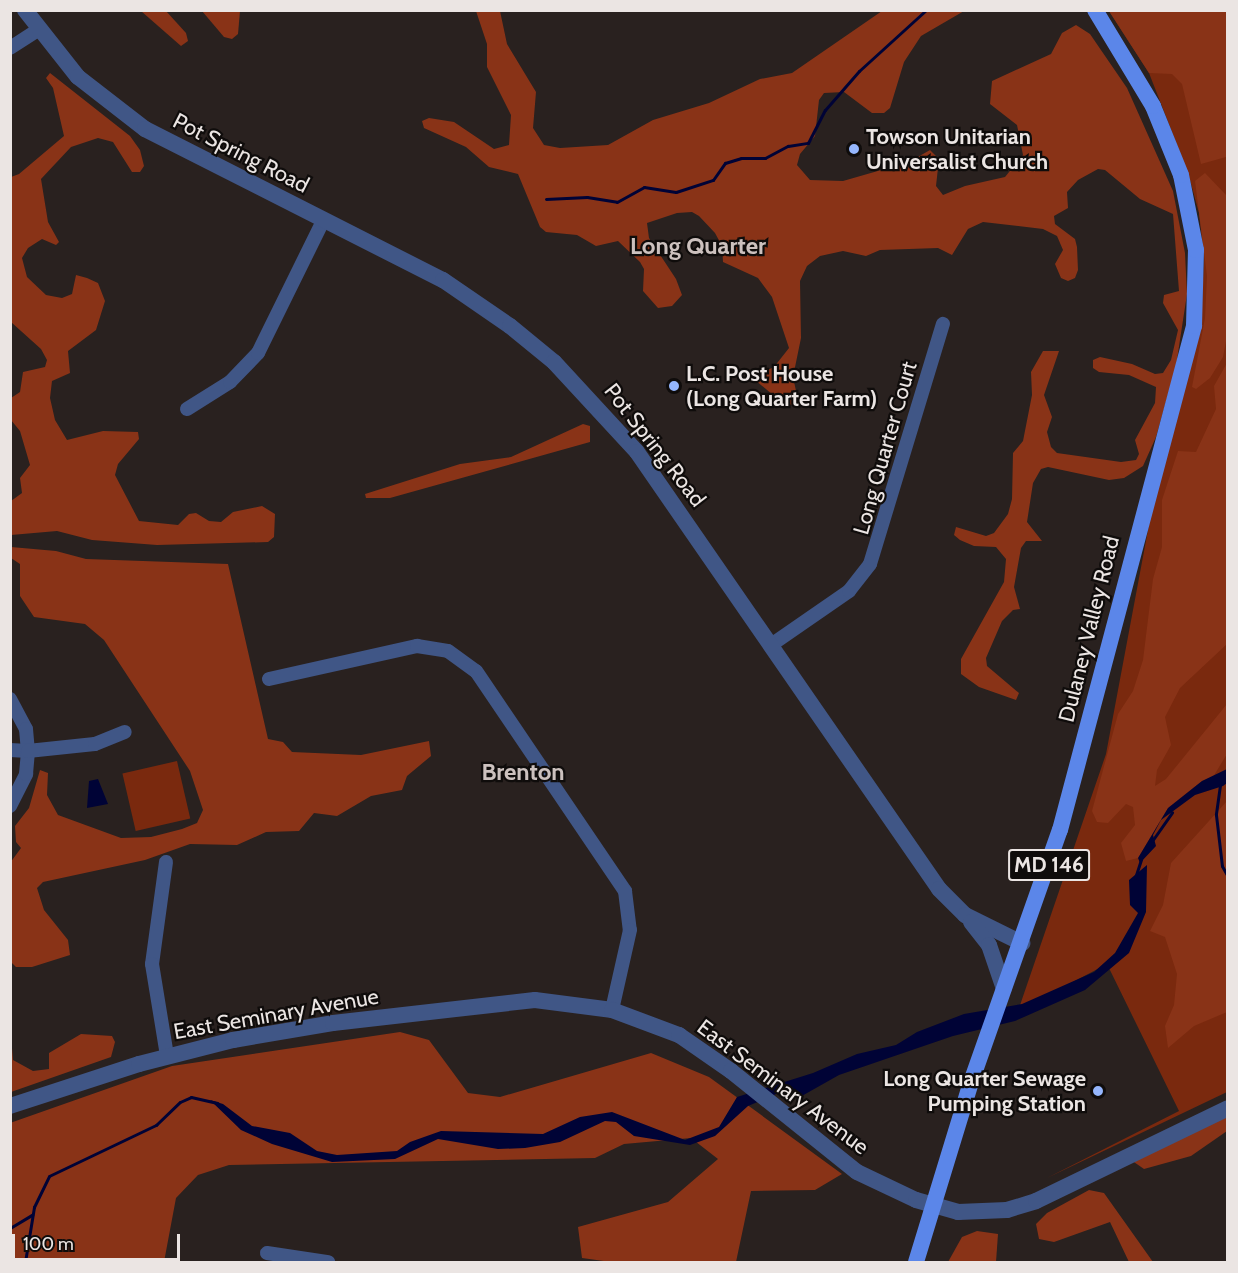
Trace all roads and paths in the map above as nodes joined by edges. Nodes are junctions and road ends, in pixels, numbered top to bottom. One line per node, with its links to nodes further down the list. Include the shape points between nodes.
1 (25, 10): 3 (street, Pot Spring Road)
2 (1095, 10): 17 (main road, Dulaney Valley Road / MD 146, via 1153,106 1181,175 1196,250 1196,310 1184,372 1121,588 1078,765)
3 (38, 30): 4 (street); 5 (street, Pot Spring Road, via 78,77 145,129)
4 (10, 48)
5 (324, 219): 7 (street, via 258,353 230,382); 8 (street, Pot Spring Road, via 461,291 527,338 561,369 624,435)
6 (943, 324): 8 (street, Long Quarter Court, via 870,564 849,591)
7 (187, 409)
8 (771, 645): 16 (street, Pot Spring Road, via 932,880)
9 (269, 679): 19 (street, via 417,646 448,651 476,671 625,891 629,939)
10 (10, 699): 13 (street, via 26,729)
11 (125, 732): 13 (street, via 95,744)
12 (10, 750): 13 (street)
13 (28, 751): 14 (street, via 26,774)
14 (10, 807)
15 (165, 862): 20 (street, via 152,964)
16 (965, 915): 17 (street, Pot Spring Road); 18 (street, via 989,945)
17 (1022, 943): 18 (main road, Dulaney Valley Road / MD 146)
18 (1005, 989): 23 (main road, Dulaney Valley Road / MD 146)
19 (612, 1010): 20 (street, East Seminary Avenue, via 549,1001 505,1003 312,1027); 23 (street, East Seminary Avenue, via 679,1035 762,1096 846,1166)
20 (167, 1056): 21 (street, East Seminary Avenue)
21 (10, 1106)
22 (1227, 1108): 23 (street, East Seminary Avenue, via 1026,1205 968,1213)
23 (933, 1206): 26 (main road, Dulaney Valley Road / MD 146)
24 (267, 1253): 25 (street)
25 (328, 1263)
26 (916, 1263)

